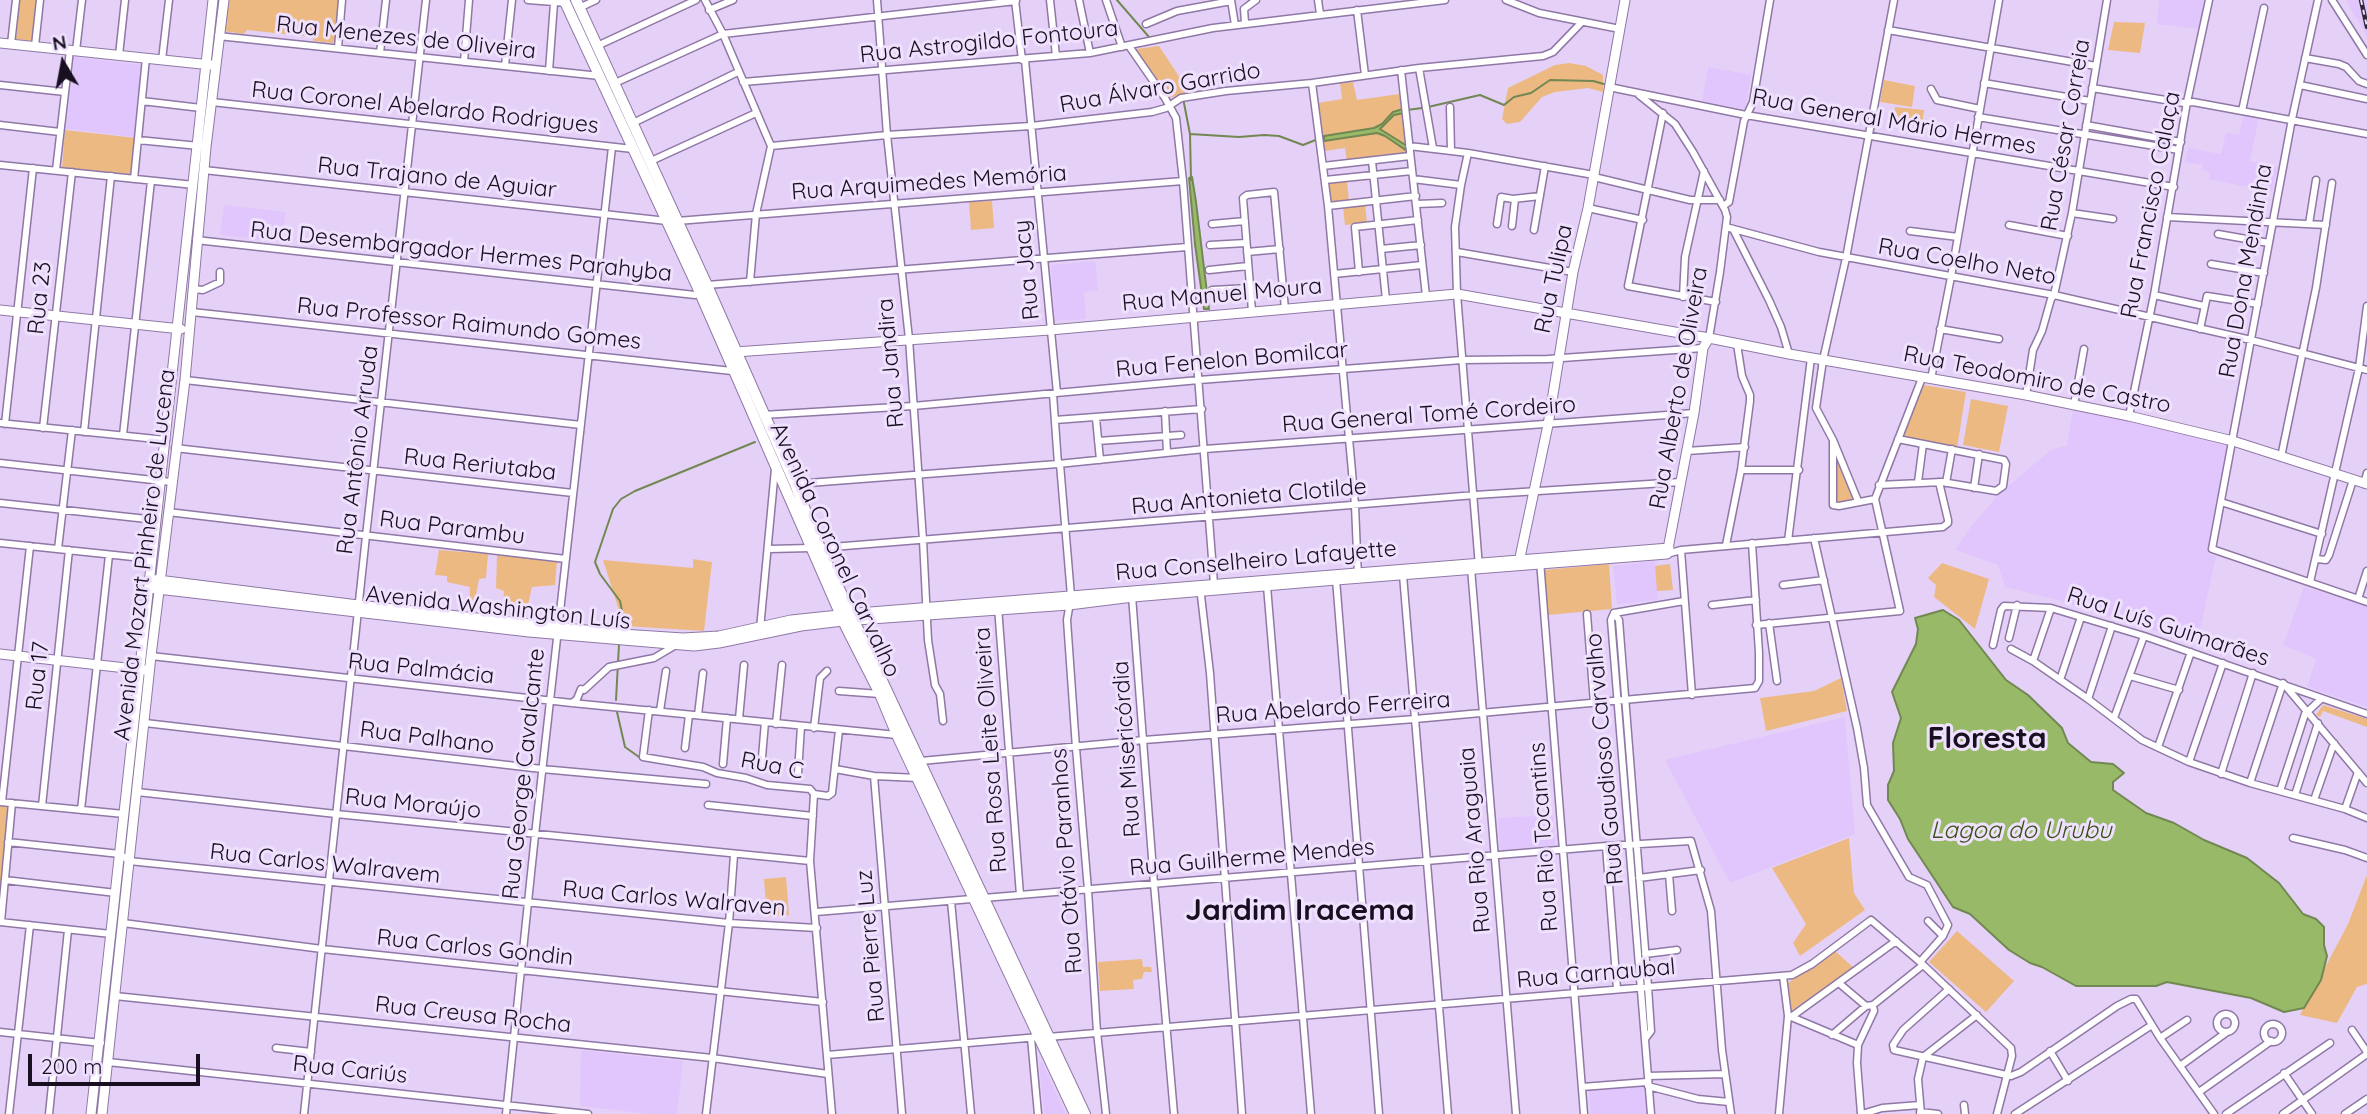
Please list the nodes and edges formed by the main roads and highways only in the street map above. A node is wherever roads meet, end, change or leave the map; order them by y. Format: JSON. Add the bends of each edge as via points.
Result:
{"nodes":[{"id":1,"x":569,"y":2,"type":"edge"},
{"id":2,"x":672,"y":221,"type":"junction"},
{"id":3,"x":703,"y":288,"type":"junction"},
{"id":4,"x":737,"y":369,"type":"junction"},
{"id":5,"x":774,"y":451,"type":"junction"},
{"id":6,"x":815,"y":548,"type":"junction"},
{"id":7,"x":847,"y":617,"type":"junction"},
{"id":8,"x":978,"y":898,"type":"junction"},
{"id":9,"x":1039,"y":1038,"type":"junction"},
{"id":10,"x":1075,"y":1114,"type":"edge"},
{"id":11,"x":1085,"y":1114,"type":"edge"}],
"edges":[{"from":1,"to":2,"type":"main road","name":"Avenida Coronel Carvalho","via":[[633,149]]},
{"from":1,"to":2,"type":"main road","name":"Avenida Coronel Carvalho","via":[[597,46],[634,123]]},
{"from":2,"to":3,"type":"main road","name":"Avenida Coronel Carvalho"},
{"from":3,"to":4,"type":"main road","name":"Avenida Coronel Carvalho"},
{"from":3,"to":4,"type":"main road","name":"Avenida Coronel Carvalho","via":[[735,352]]},
{"from":4,"to":5,"type":"main road","name":"Avenida Coronel Carvalho"},
{"from":5,"to":6,"type":"main road","name":"Avenida Coronel Carvalho","via":[[794,484]]},
{"from":5,"to":6,"type":"main road","name":"Avenida Coronel Carvalho","via":[[775,467]]},
{"from":6,"to":7,"type":"main road","name":"Avenida Coronel Carvalho"},
{"from":7,"to":8,"type":"main road","name":"Avenida Coronel Carvalho","via":[[897,735]]},
{"from":7,"to":8,"type":"main road","name":"Avenida Coronel Carvalho","via":[[920,761]]},
{"from":8,"to":9,"type":"main road","name":"Avenida Coronel Carvalho"},
{"from":9,"to":10,"type":"main road","name":"Avenida Coronel Carvalho"},
{"from":9,"to":11,"type":"main road","name":"Avenida Coronel Carvalho"}]}
